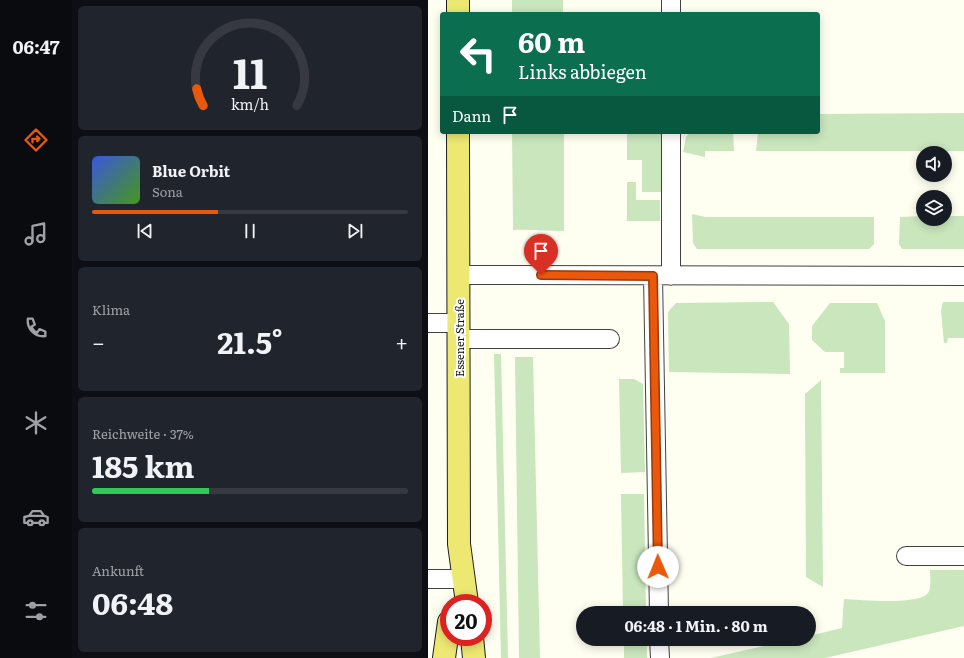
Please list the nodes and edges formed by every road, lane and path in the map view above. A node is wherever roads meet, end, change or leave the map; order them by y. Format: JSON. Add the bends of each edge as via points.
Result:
{"nodes":[{"id":1,"x":458,"y":0,"type":"edge"},
{"id":2,"x":671,"y":0,"type":"edge"},
{"id":3,"x":458,"y":12,"type":"edge"},
{"id":4,"x":671,"y":12,"type":"edge"},
{"id":5,"x":458,"y":134,"type":"edge"},
{"id":6,"x":671,"y":134,"type":"edge"},
{"id":7,"x":459,"y":275,"type":"junction"},
{"id":8,"x":653,"y":276,"type":"junction"},
{"id":9,"x":671,"y":276,"type":"junction"},
{"id":10,"x":964,"y":276,"type":"edge"},
{"id":11,"x":428,"y":323,"type":"edge"},
{"id":12,"x":459,"y":331,"type":"junction"},
{"id":13,"x":610,"y":339,"type":"dead end"},
{"id":14,"x":459,"y":544,"type":"junction"},
{"id":15,"x":906,"y":556,"type":"dead end"},
{"id":16,"x":964,"y":556,"type":"edge"},
{"id":17,"x":428,"y":579,"type":"edge"},
{"id":18,"x":455,"y":579,"type":"junction"},
{"id":19,"x":453,"y":594,"type":"edge"},
{"id":20,"x":466,"y":594,"type":"edge"},
{"id":21,"x":659,"y":606,"type":"edge"},
{"id":22,"x":446,"y":646,"type":"edge"},
{"id":23,"x":473,"y":646,"type":"edge"},
{"id":24,"x":659,"y":646,"type":"edge"},
{"id":25,"x":444,"y":658,"type":"edge"},
{"id":26,"x":474,"y":658,"type":"edge"},
{"id":27,"x":660,"y":658,"type":"edge"}],
"edges":[{"from":1,"to":3,"type":"main road"},
{"from":2,"to":4,"type":"lane"},
{"from":5,"to":7,"type":"main road","name":"Essener Straße"},
{"from":6,"to":9,"type":"lane"},
{"from":7,"to":8,"type":"lane"},
{"from":7,"to":12,"type":"main road","name":"Essener Straße"},
{"from":8,"to":9,"type":"lane"},
{"from":8,"to":21,"type":"lane"},
{"from":9,"to":10,"type":"lane"},
{"from":11,"to":12,"type":"lane"},
{"from":12,"to":13,"type":"lane"},
{"from":12,"to":14,"type":"main road","name":"Essener Straße"},
{"from":14,"to":18,"type":"main road","name":"Essener Straße"},
{"from":14,"to":20,"type":"main road","name":"Essener Straße"},
{"from":15,"to":16,"type":"lane"},
{"from":17,"to":18,"type":"lane"},
{"from":18,"to":19,"type":"main road","name":"Essener Straße"},
{"from":22,"to":25,"type":"main road"},
{"from":23,"to":26,"type":"main road"},
{"from":24,"to":27,"type":"lane"}]}
